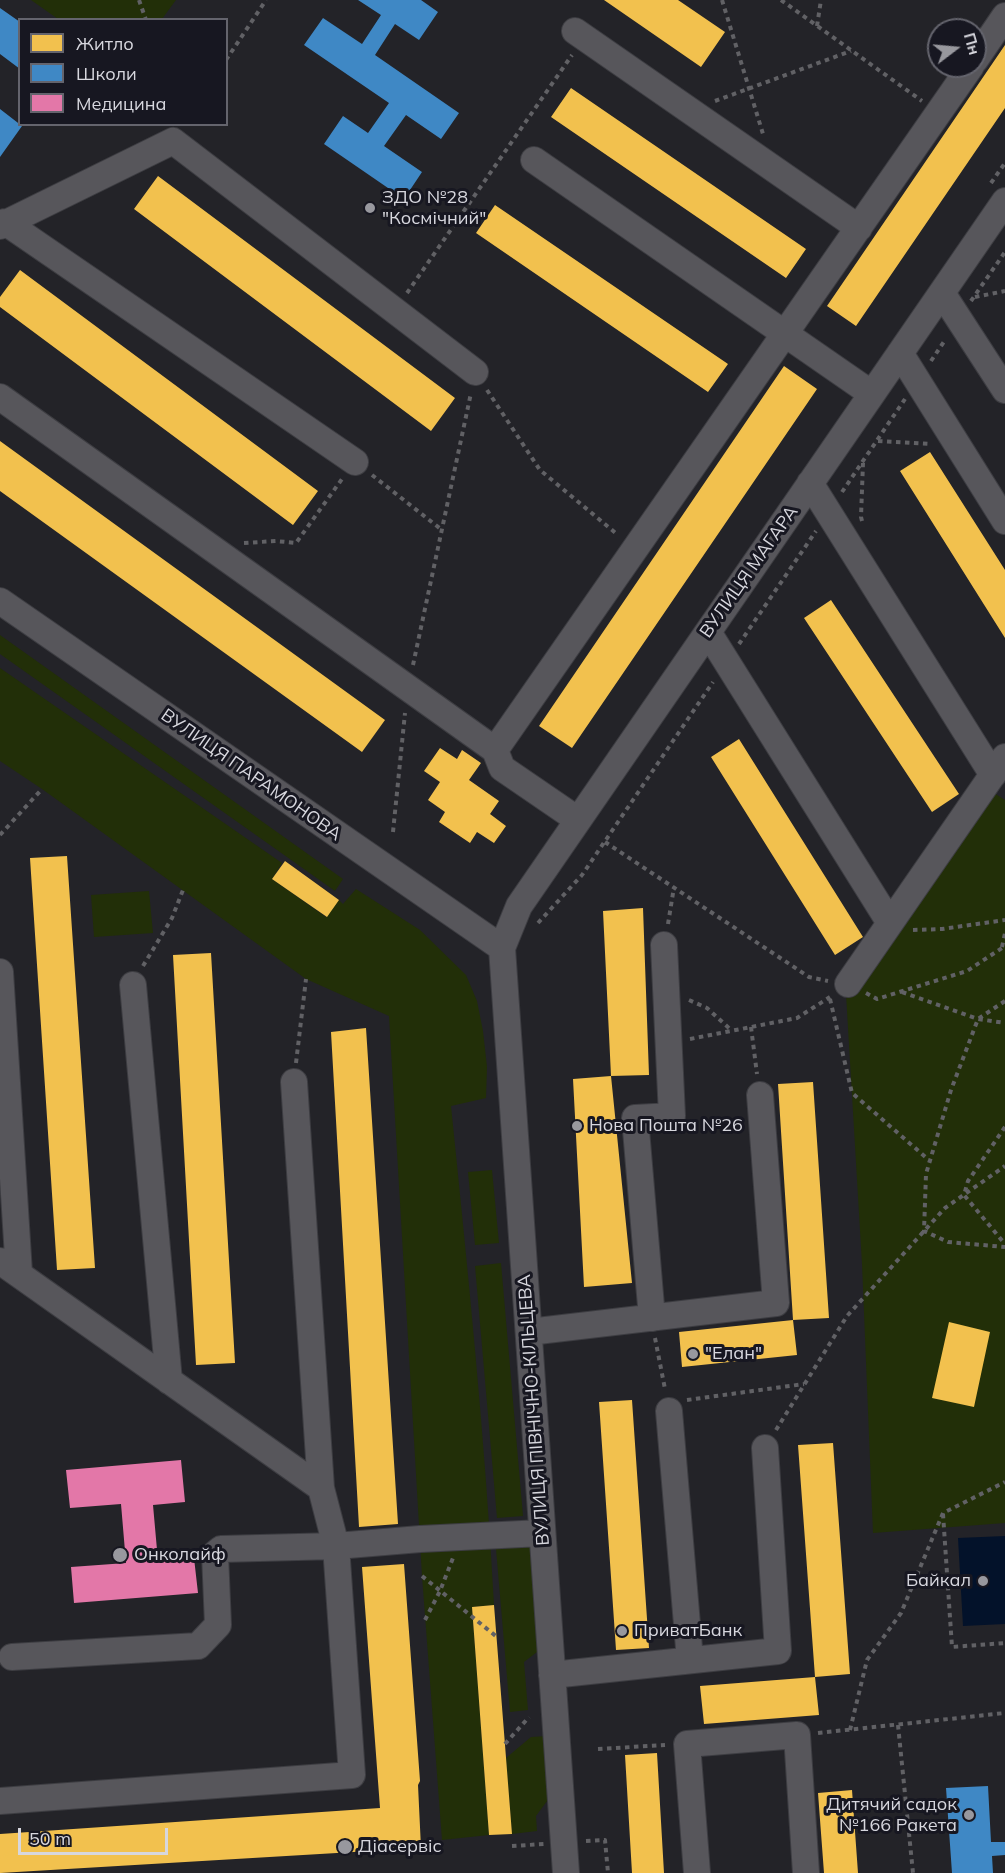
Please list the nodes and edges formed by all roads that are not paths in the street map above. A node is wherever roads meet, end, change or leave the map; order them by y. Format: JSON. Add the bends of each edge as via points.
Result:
{"nodes":[{"id":1,"x":1005,"y":16,"type":"edge"},
{"id":2,"x":580,"y":34,"type":"road end"},
{"id":3,"x":987,"y":42,"type":"edge"},
{"id":4,"x":963,"y":78,"type":"edge"},
{"id":5,"x":534,"y":160,"type":"dead end"},
{"id":6,"x":1005,"y":201,"type":"edge"},
{"id":7,"x":2,"y":224,"type":"edge"},
{"id":8,"x":859,"y":228,"type":"junction"},
{"id":9,"x":942,"y":292,"type":"junction"},
{"id":10,"x":785,"y":335,"type":"junction"},
{"id":11,"x":900,"y":353,"type":"junction"},
{"id":12,"x":475,"y":372,"type":"road end"},
{"id":13,"x":1005,"y":390,"type":"edge"},
{"id":14,"x":872,"y":394,"type":"junction"},
{"id":15,"x":0,"y":397,"type":"edge"},
{"id":16,"x":355,"y":462,"type":"road end"},
{"id":17,"x":810,"y":483,"type":"junction"},
{"id":18,"x":1005,"y":521,"type":"edge"},
{"id":19,"x":0,"y":601,"type":"edge"},
{"id":20,"x":708,"y":632,"type":"junction"},
{"id":21,"x":495,"y":750,"type":"junction"},
{"id":22,"x":999,"y":766,"type":"edge"},
{"id":23,"x":578,"y":820,"type":"junction"},
{"id":24,"x":890,"y":923,"type":"junction"},
{"id":25,"x":664,"y":945,"type":"road end"},
{"id":26,"x":502,"y":948,"type":"junction"},
{"id":27,"x":0,"y":972,"type":"edge"},
{"id":28,"x":133,"y":985,"type":"road end"},
{"id":29,"x":838,"y":990,"type":"road end"},
{"id":30,"x":294,"y":1082,"type":"road end"},
{"id":31,"x":760,"y":1095,"type":"road end"},
{"id":32,"x":10,"y":1267,"type":"edge"},
{"id":33,"x":651,"y":1318,"type":"junction"},
{"id":34,"x":529,"y":1332,"type":"junction"},
{"id":35,"x":169,"y":1381,"type":"junction"},
{"id":36,"x":668,"y":1407,"type":"road end"},
{"id":37,"x":765,"y":1448,"type":"road end"},
{"id":38,"x":321,"y":1488,"type":"junction"},
{"id":39,"x":542,"y":1533,"type":"junction"},
{"id":40,"x":336,"y":1546,"type":"junction"},
{"id":41,"x":12,"y":1657,"type":"dead end"},
{"id":42,"x":690,"y":1660,"type":"junction"},
{"id":43,"x":552,"y":1675,"type":"junction"},
{"id":44,"x":0,"y":1801,"type":"edge"},
{"id":45,"x":566,"y":1873,"type":"edge"},
{"id":46,"x":697,"y":1873,"type":"edge"},
{"id":47,"x":806,"y":1873,"type":"edge"}],
"edges":[{"from":1,"to":3,"type":"street"},
{"from":2,"to":8,"type":"street"},
{"from":4,"to":8,"type":"street"},
{"from":5,"to":10,"type":"street"},
{"from":6,"to":9,"type":"street","name":"ВУЛИЦЯ МАГАРА"},
{"from":7,"to":12,"type":"street","via":[[173,141]]},
{"from":7,"to":16,"type":"street"},
{"from":8,"to":10,"type":"street"},
{"from":9,"to":11,"type":"street","name":"ВУЛИЦЯ МАГАРА"},
{"from":9,"to":13,"type":"street"},
{"from":10,"to":14,"type":"street"},
{"from":10,"to":21,"type":"street"},
{"from":11,"to":14,"type":"street","name":"ВУЛИЦЯ МАГАРА"},
{"from":11,"to":18,"type":"street"},
{"from":14,"to":17,"type":"street","name":"ВУЛИЦЯ МАГАРА"},
{"from":15,"to":21,"type":"street"},
{"from":17,"to":20,"type":"street","name":"ВУЛИЦЯ МАГАРА"},
{"from":17,"to":22,"type":"street"},
{"from":19,"to":26,"type":"street","name":"ВУЛИЦЯ ПАРАМОНОВА"},
{"from":20,"to":23,"type":"street","name":"ВУЛИЦЯ МАГАРА"},
{"from":20,"to":24,"type":"street"},
{"from":21,"to":23,"type":"street","via":[[502,768]]},
{"from":22,"to":24,"type":"street"},
{"from":23,"to":26,"type":"street","name":"ВУЛИЦЯ МАГАРА","via":[[519,906]]},
{"from":24,"to":29,"type":"street"},
{"from":25,"to":33,"type":"street","via":[[672,1116],[635,1118]]},
{"from":26,"to":34,"type":"street","name":"ВУЛИЦЯ ПІВНІЧНО-КІЛЬЦЕВА"},
{"from":27,"to":32,"type":"street"},
{"from":28,"to":35,"type":"street"},
{"from":30,"to":38,"type":"street"},
{"from":31,"to":33,"type":"street","via":[[776,1303]]},
{"from":32,"to":35,"type":"street"},
{"from":33,"to":34,"type":"street"},
{"from":34,"to":39,"type":"street","name":"ВУЛИЦЯ ПІВНІЧНО-КІЛЬЦЕВА"},
{"from":35,"to":38,"type":"street"},
{"from":36,"to":42,"type":"street"},
{"from":37,"to":42,"type":"street","via":[[778,1651]]},
{"from":38,"to":40,"type":"street"},
{"from":39,"to":40,"type":"street"},
{"from":39,"to":43,"type":"street","name":"ВУЛИЦЯ ПІВНІЧНО-КІЛЬЦЕВА"},
{"from":40,"to":41,"type":"street","via":[[221,1549],[215,1554],[218,1625],[198,1646]]},
{"from":40,"to":44,"type":"street","via":[[352,1775]]},
{"from":42,"to":43,"type":"street"},
{"from":43,"to":45,"type":"street","name":"ВУЛИЦЯ ПІВНІЧНО-КІЛЬЦЕВА"},
{"from":46,"to":47,"type":"street","via":[[687,1744],[797,1735]]}]}
